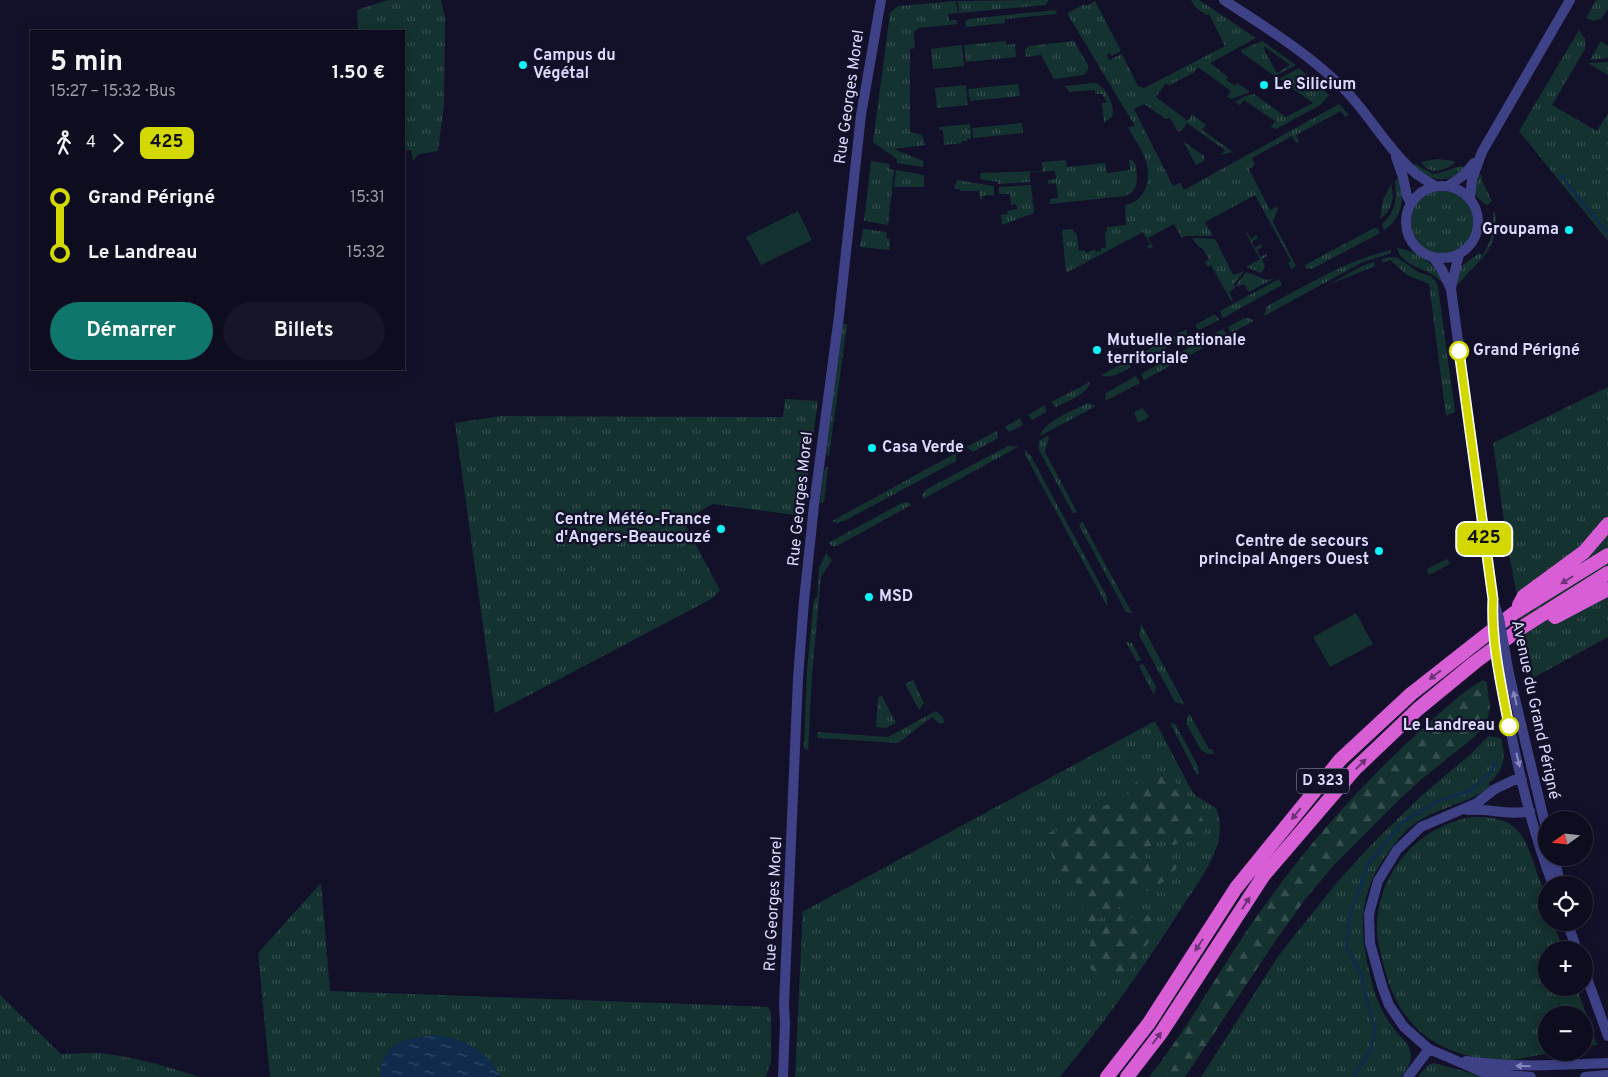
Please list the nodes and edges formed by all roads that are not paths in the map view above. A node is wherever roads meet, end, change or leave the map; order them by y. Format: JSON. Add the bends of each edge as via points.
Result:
{"nodes":[{"id":1,"x":881,"y":0,"type":"edge"},
{"id":2,"x":1224,"y":0,"type":"edge"},
{"id":3,"x":1570,"y":0,"type":"edge"},
{"id":4,"x":1391,"y":147,"type":"junction"},
{"id":5,"x":1482,"y":152,"type":"junction"},
{"id":6,"x":1435,"y":186,"type":"junction"},
{"id":7,"x":1448,"y":186,"type":"junction"},
{"id":8,"x":1470,"y":199,"type":"junction"},
{"id":9,"x":1410,"y":203,"type":"junction"},
{"id":10,"x":1459,"y":254,"type":"junction"},
{"id":11,"x":1433,"y":257,"type":"junction"},
{"id":12,"x":1451,"y":288,"type":"junction"},
{"id":13,"x":1608,"y":524,"type":"edge"},
{"id":14,"x":1608,"y":555,"type":"edge"},
{"id":15,"x":1608,"y":574,"type":"edge"},
{"id":16,"x":1608,"y":589,"type":"edge"},
{"id":17,"x":1514,"y":613,"type":"junction"},
{"id":18,"x":1521,"y":628,"type":"junction"},
{"id":19,"x":1505,"y":676,"type":"junction"},
{"id":20,"x":1522,"y":780,"type":"junction"},
{"id":21,"x":1459,"y":810,"type":"junction"},
{"id":22,"x":1541,"y":811,"type":"edge"},
{"id":23,"x":1530,"y":812,"type":"junction"},
{"id":24,"x":1549,"y":876,"type":"edge"},
{"id":25,"x":1593,"y":995,"type":"edge"},
{"id":26,"x":784,"y":1005,"type":"junction"},
{"id":27,"x":1608,"y":1036,"type":"edge"},
{"id":28,"x":1429,"y":1049,"type":"junction"},
{"id":29,"x":1448,"y":1058,"type":"junction"},
{"id":30,"x":1608,"y":1062,"type":"edge"},
{"id":31,"x":1608,"y":1075,"type":"edge"},
{"id":32,"x":1589,"y":1076,"type":"edge"},
{"id":33,"x":776,"y":1077,"type":"edge"},
{"id":34,"x":783,"y":1077,"type":"edge"},
{"id":35,"x":1107,"y":1077,"type":"edge"},
{"id":36,"x":1127,"y":1077,"type":"edge"},
{"id":37,"x":1408,"y":1077,"type":"edge"},
{"id":38,"x":1531,"y":1077,"type":"edge"}],
"edges":[{"from":1,"to":26,"type":"street","name":"Rue Georges Morel","via":[[861,115],[804,601]]},
{"from":2,"to":4,"type":"street","via":[[1297,49],[1331,77],[1359,105]]},
{"from":3,"to":5,"type":"street"},
{"from":4,"to":6,"type":"street","via":[[1411,170]]},
{"from":4,"to":9,"type":"street"},
{"from":5,"to":7,"type":"street","via":[[1464,175]]},
{"from":5,"to":8,"type":"street","via":[[1472,179]]},
{"from":6,"to":7,"type":"street"},
{"from":6,"to":9,"type":"street","via":[[1423,190]]},
{"from":7,"to":8,"type":"street","via":[[1460,190]]},
{"from":8,"to":10,"type":"street","via":[[1477,213],[1477,229],[1471,244]]},
{"from":9,"to":11,"type":"street","via":[[1405,220],[1409,237],[1418,249]]},
{"from":10,"to":11,"type":"street"},
{"from":10,"to":12,"type":"street","name":"Avenue du Grand Périgné"},
{"from":11,"to":12,"type":"street","name":"Avenue du Grand Périgné"},
{"from":12,"to":19,"type":"street","name":"Avenue du Grand Périgné","bridge":true},
{"from":13,"to":17,"type":"highway","via":[[1584,552],[1524,596]]},
{"from":14,"to":17,"type":"highway","number":"D 323","one_way":true},
{"from":15,"to":18,"type":"highway","number":"D 323"},
{"from":16,"to":18,"type":"highway","via":[[1541,625]]},
{"from":17,"to":35,"type":"highway","number":"D 323","one_way":true,"via":[[1411,694],[1340,760],[1236,888],[1149,1024]]},
{"from":36,"to":18,"type":"highway","number":"D 323","one_way":true,"via":[[1161,1033],[1264,875],[1355,770],[1418,709]]},
{"from":19,"to":20,"type":"street","name":"Avenue du Grand Périgné","one_way":true},
{"from":22,"to":19,"type":"street","name":"Avenue du Grand Périgné","one_way":true},
{"from":20,"to":21,"type":"street","via":[[1514,780]]},
{"from":20,"to":23,"type":"street","name":"Avenue du Grand Périgné"},
{"from":21,"to":23,"type":"street"},
{"from":21,"to":28,"type":"street","via":[[1421,827],[1397,850],[1378,881],[1368,914],[1370,943],[1389,1005],[1404,1028]]},
{"from":23,"to":24,"type":"street","name":"Avenue du Grand Périgné"},
{"from":25,"to":27,"type":"street"},
{"from":26,"to":33,"type":"street","name":"Rue Georges Morel"},
{"from":26,"to":34,"type":"street","name":"Rue Georges Morel"},
{"from":28,"to":29,"type":"street"},
{"from":28,"to":37,"type":"street"},
{"from":30,"to":29,"type":"street","one_way":true,"via":[[1491,1065]]},
{"from":29,"to":38,"type":"street","via":[[1485,1073]]},
{"from":31,"to":32,"type":"street"}]}
